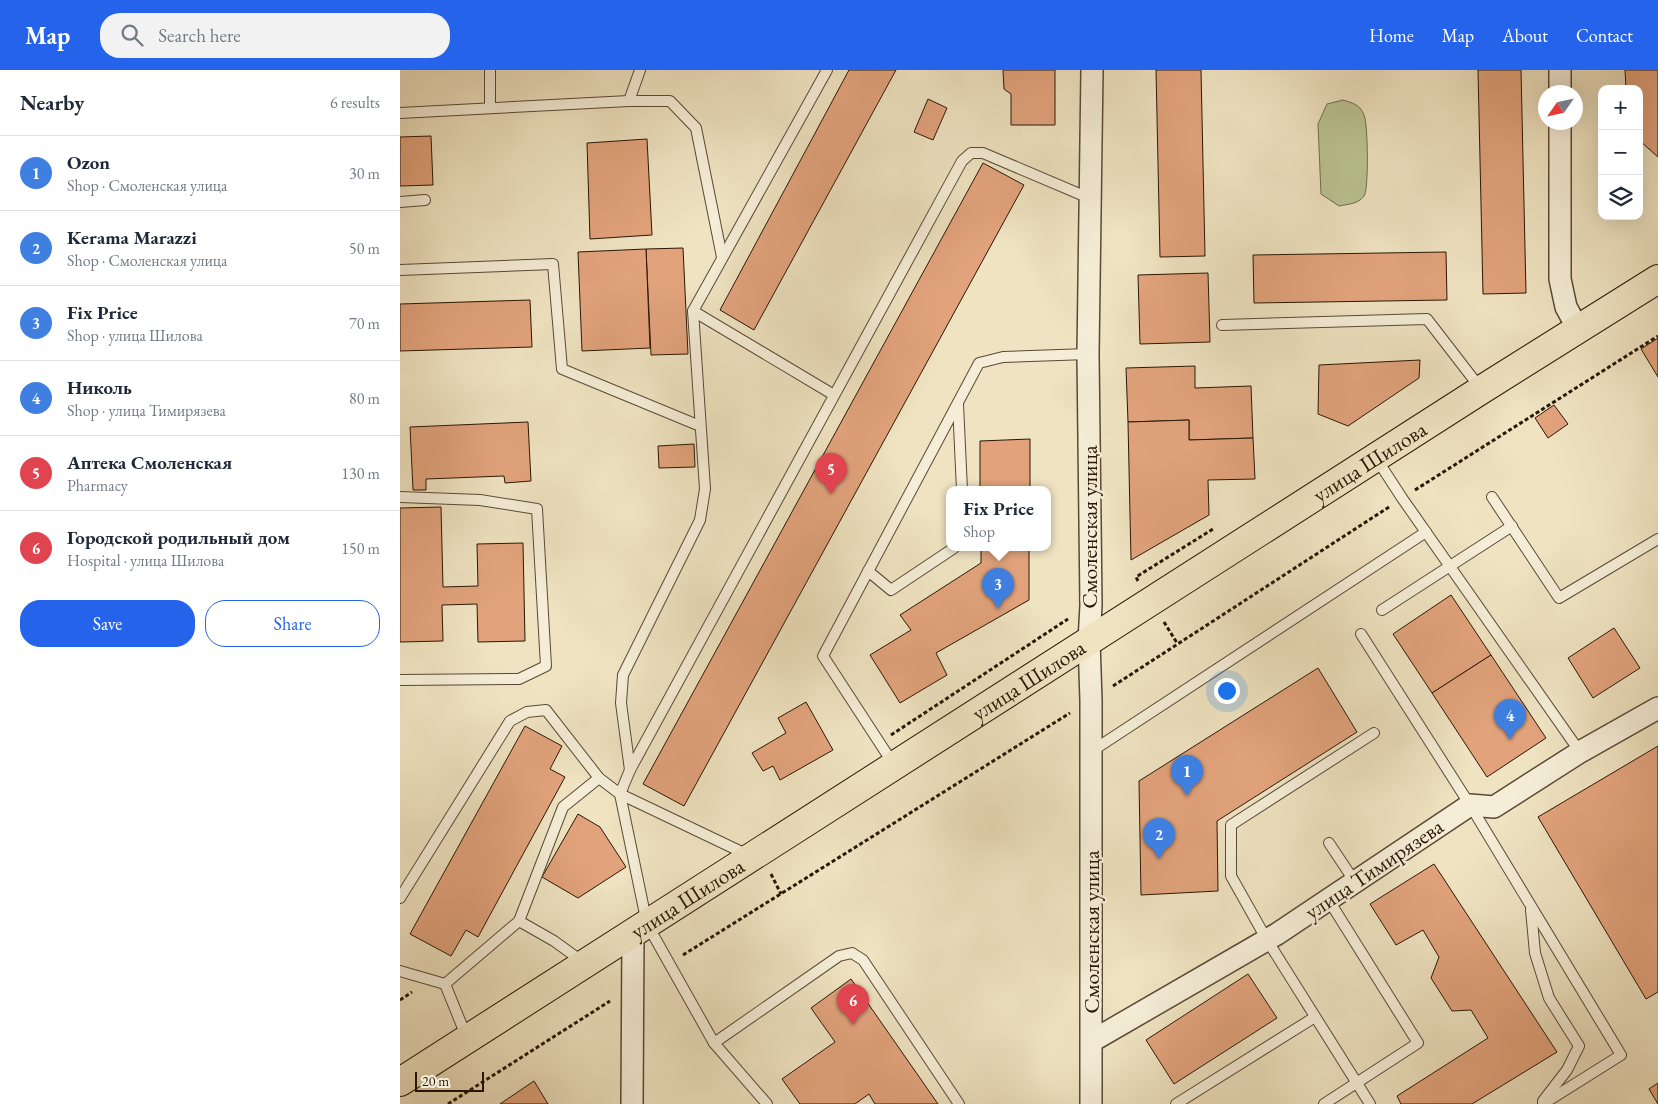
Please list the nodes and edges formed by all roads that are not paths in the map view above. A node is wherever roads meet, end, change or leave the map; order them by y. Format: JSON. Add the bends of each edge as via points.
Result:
{"nodes":[{"id":1,"x":490,"y":70,"type":"edge"},
{"id":2,"x":640,"y":70,"type":"edge"},
{"id":3,"x":827,"y":70,"type":"edge"},
{"id":4,"x":1092,"y":70,"type":"edge"},
{"id":5,"x":1560,"y":70,"type":"edge"},
{"id":6,"x":1560,"y":85,"type":"edge"},
{"id":7,"x":629,"y":101,"type":"junction"},
{"id":8,"x":490,"y":108,"type":"junction"},
{"id":9,"x":400,"y":113,"type":"edge"},
{"id":10,"x":1560,"y":130,"type":"edge"},
{"id":11,"x":1090,"y":198,"type":"junction"},
{"id":12,"x":425,"y":200,"type":"dead end"},
{"id":13,"x":400,"y":202,"type":"edge"},
{"id":14,"x":722,"y":258,"type":"junction"},
{"id":15,"x":400,"y":270,"type":"edge"},
{"id":16,"x":1658,"y":279,"type":"edge"},
{"id":17,"x":692,"y":311,"type":"junction"},
{"id":18,"x":1222,"y":326,"type":"dead end"},
{"id":19,"x":1578,"y":329,"type":"junction"},
{"id":20,"x":1088,"y":354,"type":"junction"},
{"id":21,"x":1481,"y":390,"type":"junction"},
{"id":22,"x":834,"y":395,"type":"junction"},
{"id":23,"x":958,"y":403,"type":"junction"},
{"id":24,"x":700,"y":426,"type":"junction"},
{"id":25,"x":1375,"y":458,"type":"junction"},
{"id":26,"x":962,"y":486,"type":"edge"},
{"id":27,"x":400,"y":497,"type":"edge"},
{"id":28,"x":1492,"y":497,"type":"dead end"},
{"id":29,"x":1512,"y":526,"type":"junction"},
{"id":30,"x":1426,"y":532,"type":"junction"},
{"id":31,"x":1658,"y":539,"type":"edge"},
{"id":32,"x":950,"y":551,"type":"edge"},
{"id":33,"x":1449,"y":566,"type":"junction"},
{"id":34,"x":868,"y":571,"type":"junction"},
{"id":35,"x":1382,"y":610,"type":"dead end"},
{"id":36,"x":1361,"y":634,"type":"dead end"},
{"id":37,"x":1089,"y":641,"type":"junction"},
{"id":38,"x":400,"y":680,"type":"edge"},
{"id":39,"x":1658,"y":708,"type":"edge"},
{"id":40,"x":1374,"y":733,"type":"dead end"},
{"id":41,"x":1091,"y":751,"type":"junction"},
{"id":42,"x":1580,"y":752,"type":"junction"},
{"id":43,"x":895,"y":766,"type":"junction"},
{"id":44,"x":630,"y":770,"type":"junction"},
{"id":45,"x":599,"y":778,"type":"junction"},
{"id":46,"x":620,"y":794,"type":"junction"},
{"id":47,"x":1470,"y":805,"type":"junction"},
{"id":48,"x":1329,"y":843,"type":"dead end"},
{"id":49,"x":752,"y":857,"type":"junction"},
{"id":50,"x":1355,"y":882,"type":"junction"},
{"id":51,"x":400,"y":898,"type":"edge"},
{"id":52,"x":1328,"y":899,"type":"junction"},
{"id":53,"x":1531,"y":906,"type":"junction"},
{"id":54,"x":519,"y":921,"type":"junction"},
{"id":55,"x":640,"y":929,"type":"junction"},
{"id":56,"x":1267,"y":940,"type":"junction"},
{"id":57,"x":584,"y":964,"type":"junction"},
{"id":58,"x":400,"y":971,"type":"edge"},
{"id":59,"x":445,"y":984,"type":"junction"},
{"id":60,"x":1314,"y":1017,"type":"junction"},
{"id":61,"x":467,"y":1039,"type":"junction"},
{"id":62,"x":1092,"y":1041,"type":"junction"},
{"id":63,"x":714,"y":1043,"type":"junction"},
{"id":64,"x":400,"y":1082,"type":"edge"},
{"id":65,"x":1356,"y":1082,"type":"junction"},
{"id":66,"x":632,"y":1104,"type":"edge"},
{"id":67,"x":767,"y":1104,"type":"edge"},
{"id":68,"x":960,"y":1104,"type":"edge"},
{"id":69,"x":1091,"y":1104,"type":"edge"},
{"id":70,"x":1176,"y":1104,"type":"edge"},
{"id":71,"x":1325,"y":1104,"type":"edge"},
{"id":72,"x":1370,"y":1104,"type":"edge"},
{"id":73,"x":1542,"y":1104,"type":"edge"}],
"edges":[{"from":1,"to":8,"type":"lane"},
{"from":2,"to":7,"type":"lane"},
{"from":3,"to":14,"type":"lane"},
{"from":4,"to":11,"type":"street","name":"Смоленская улица"},
{"from":5,"to":6,"type":"street"},
{"from":7,"to":8,"type":"lane"},
{"from":7,"to":14,"type":"lane","via":[[670,101],[696,128]]},
{"from":8,"to":9,"type":"lane"},
{"from":10,"to":19,"type":"street","via":[[1560,279],[1566,306]]},
{"from":11,"to":20,"type":"street","name":"Смоленская улица"},
{"from":11,"to":22,"type":"lane","via":[[983,153],[971,152],[962,160]]},
{"from":12,"to":13,"type":"lane"},
{"from":14,"to":17,"type":"lane"},
{"from":15,"to":24,"type":"lane","via":[[553,264],[562,369]]},
{"from":16,"to":19,"type":"main road","name":"улица Шилова"},
{"from":17,"to":22,"type":"lane"},
{"from":17,"to":24,"type":"lane"},
{"from":18,"to":21,"type":"lane","via":[[1427,319]]},
{"from":19,"to":21,"type":"main road","name":"улица Шилова"},
{"from":20,"to":23,"type":"lane","via":[[1003,357],[979,363]]},
{"from":20,"to":37,"type":"street","name":"Смоленская улица"},
{"from":21,"to":25,"type":"main road","name":"улица Шилова"},
{"from":22,"to":44,"type":"lane"},
{"from":23,"to":26,"type":"lane"},
{"from":23,"to":34,"type":"lane"},
{"from":24,"to":44,"type":"lane","via":[[705,489],[700,520],[623,675],[621,703]]},
{"from":25,"to":30,"type":"lane"},
{"from":25,"to":37,"type":"main road","name":"улица Шилова"},
{"from":27,"to":38,"type":"lane","via":[[480,500],[537,509],[546,666],[519,679]]},
{"from":28,"to":29,"type":"lane"},
{"from":29,"to":31,"type":"lane","via":[[1560,598]]},
{"from":29,"to":33,"type":"lane"},
{"from":30,"to":33,"type":"lane"},
{"from":30,"to":41,"type":"lane"},
{"from":32,"to":34,"type":"lane","via":[[891,590]]},
{"from":33,"to":35,"type":"lane"},
{"from":33,"to":42,"type":"lane"},
{"from":34,"to":43,"type":"lane","via":[[823,656]]},
{"from":36,"to":47,"type":"lane"},
{"from":37,"to":41,"type":"street","name":"Смоленская улица"},
{"from":37,"to":43,"type":"main road","name":"улица Шилова"},
{"from":39,"to":42,"type":"street"},
{"from":40,"to":56,"type":"lane","via":[[1231,825],[1231,876]]},
{"from":41,"to":62,"type":"street","name":"Смоленская улица"},
{"from":42,"to":47,"type":"street","via":[[1494,807]]},
{"from":43,"to":49,"type":"main road","name":"улица Шилова"},
{"from":44,"to":46,"type":"lane"},
{"from":45,"to":46,"type":"lane"},
{"from":45,"to":51,"type":"lane","via":[[546,710],[527,712],[510,721]]},
{"from":45,"to":54,"type":"lane","via":[[563,807]]},
{"from":46,"to":49,"type":"lane"},
{"from":46,"to":55,"type":"lane"},
{"from":47,"to":50,"type":"street","name":"улица Тимирязева"},
{"from":47,"to":53,"type":"lane"},
{"from":48,"to":50,"type":"lane"},
{"from":49,"to":55,"type":"main road","name":"улица Шилова"},
{"from":50,"to":52,"type":"street","name":"улица Тимирязева"},
{"from":52,"to":56,"type":"street","name":"улица Тимирязева"},
{"from":52,"to":65,"type":"lane","via":[[1418,1044]]},
{"from":53,"to":73,"type":"lane","via":[[1535,953],[1549,998],[1579,1046],[1567,1070]]},
{"from":53,"to":73,"type":"lane","via":[[1621,1055]]},
{"from":54,"to":57,"type":"lane","via":[[554,941]]},
{"from":54,"to":59,"type":"lane"},
{"from":55,"to":57,"type":"main road","name":"улица Шилова"},
{"from":55,"to":63,"type":"lane","via":[[668,964]]},
{"from":55,"to":66,"type":"street","via":[[632,987]]},
{"from":56,"to":60,"type":"lane"},
{"from":56,"to":62,"type":"street","name":"улица Тимирязева"},
{"from":57,"to":61,"type":"main road","name":"улица Шилова"},
{"from":58,"to":59,"type":"lane"},
{"from":59,"to":61,"type":"lane"},
{"from":60,"to":65,"type":"lane"},
{"from":60,"to":70,"type":"lane"},
{"from":61,"to":64,"type":"main road","name":"улица Шилова"},
{"from":62,"to":69,"type":"street","name":"Смоленская улица"},
{"from":63,"to":67,"type":"lane"},
{"from":63,"to":68,"type":"lane","via":[[840,956],[852,953],[863,960]]},
{"from":65,"to":71,"type":"lane"},
{"from":65,"to":72,"type":"lane"}]}
